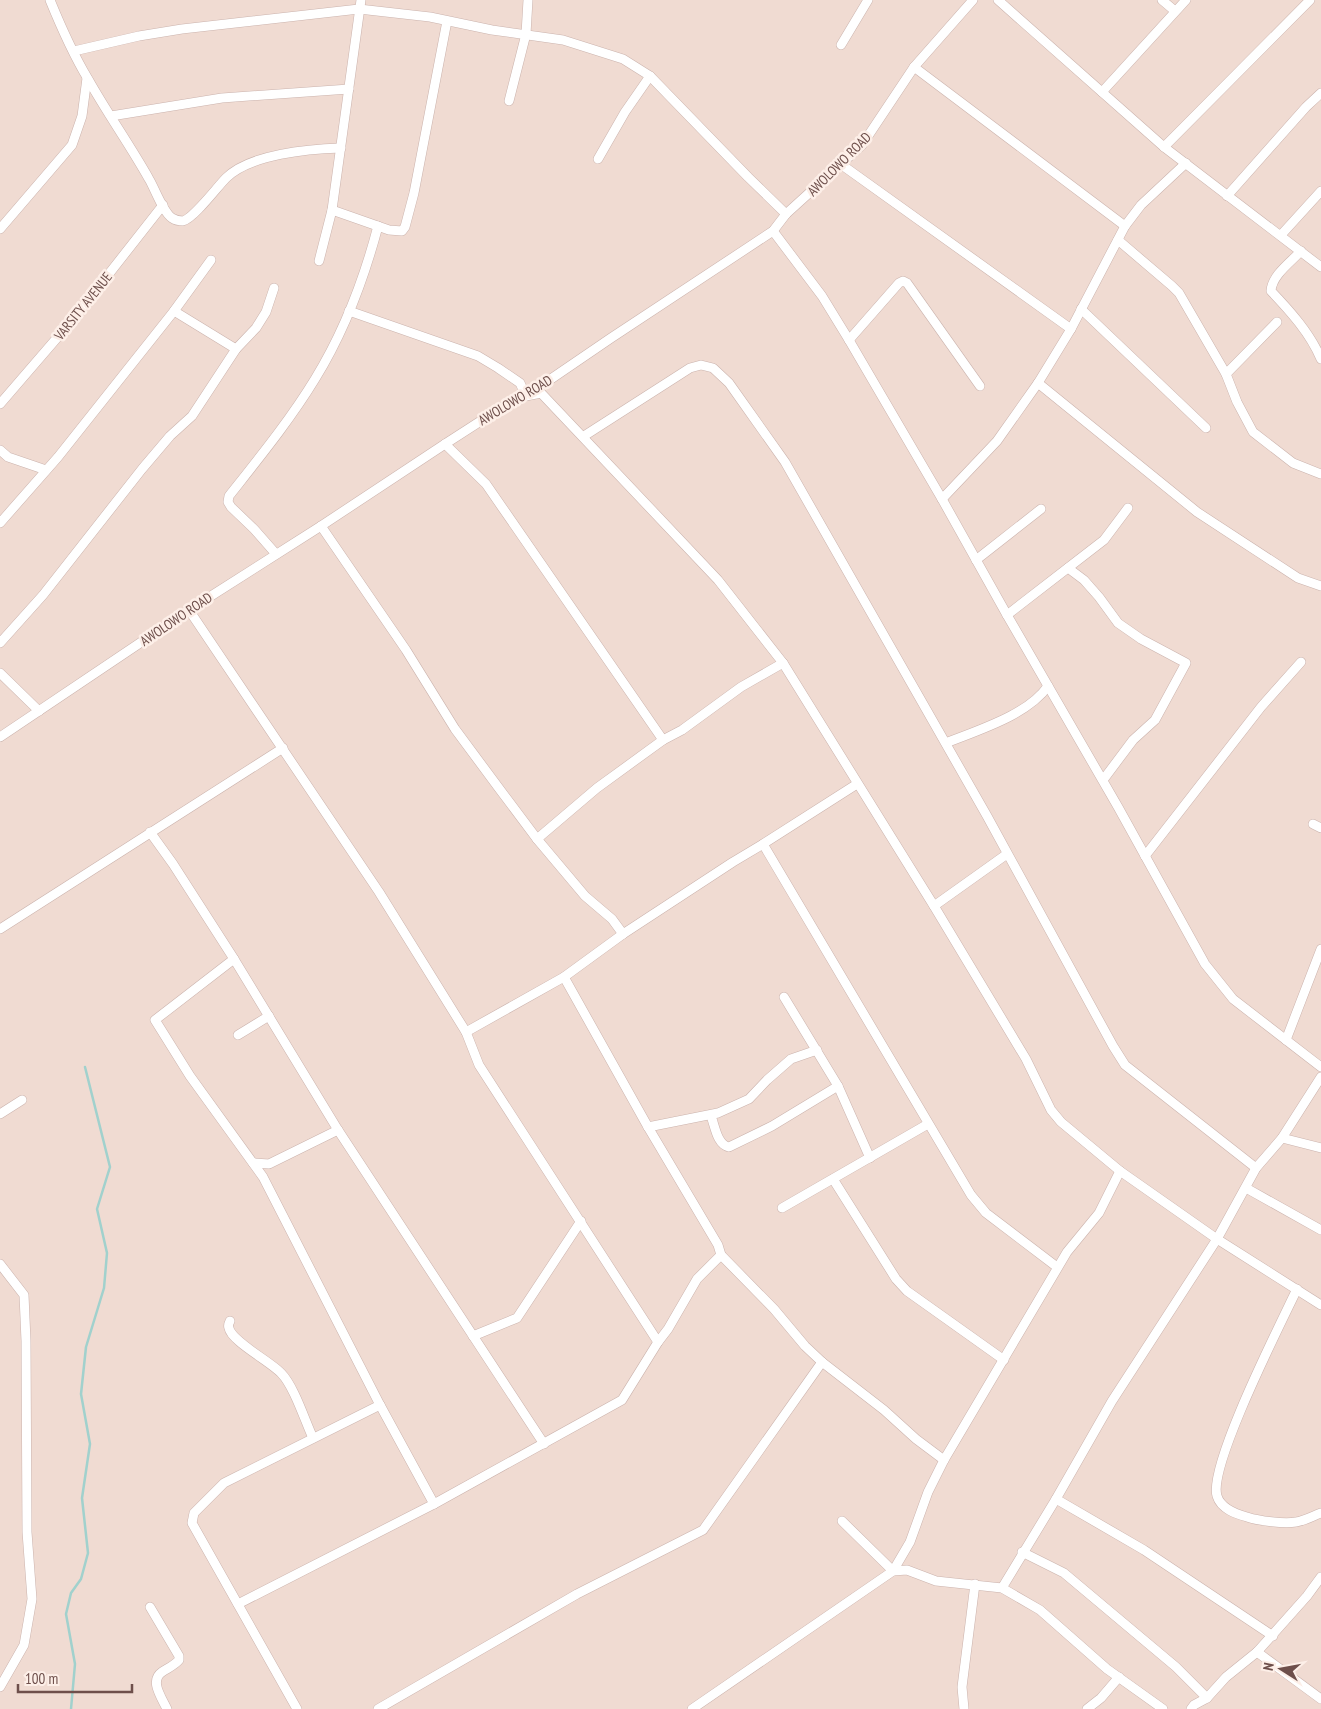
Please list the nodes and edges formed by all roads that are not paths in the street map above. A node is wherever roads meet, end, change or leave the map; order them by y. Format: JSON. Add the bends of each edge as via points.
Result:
{"nodes":[{"id":1,"x":50,"y":0,"type":"edge"},
{"id":2,"x":528,"y":0,"type":"edge"},
{"id":3,"x":868,"y":0,"type":"edge"},
{"id":4,"x":973,"y":0,"type":"edge"},
{"id":5,"x":998,"y":0,"type":"edge"},
{"id":6,"x":1162,"y":0,"type":"edge"},
{"id":7,"x":1186,"y":0,"type":"edge"},
{"id":8,"x":1310,"y":0,"type":"edge"},
{"id":9,"x":360,"y":5,"type":"edge"},
{"id":10,"x":1175,"y":11,"type":"junction"},
{"id":11,"x":447,"y":21,"type":"junction"},
{"id":12,"x":526,"y":34,"type":"junction"},
{"id":13,"x":841,"y":45,"type":"dead end"},
{"id":14,"x":74,"y":51,"type":"junction"},
{"id":15,"x":914,"y":67,"type":"junction"},
{"id":16,"x":650,"y":76,"type":"junction"},
{"id":17,"x":87,"y":78,"type":"junction"},
{"id":18,"x":349,"y":89,"type":"junction"},
{"id":19,"x":1102,"y":92,"type":"junction"},
{"id":20,"x":1321,"y":93,"type":"edge"},
{"id":21,"x":510,"y":101,"type":"dead end"},
{"id":22,"x":111,"y":116,"type":"junction"},
{"id":23,"x":1164,"y":147,"type":"junction"},
{"id":24,"x":341,"y":148,"type":"junction"},
{"id":25,"x":598,"y":159,"type":"dead end"},
{"id":26,"x":1186,"y":163,"type":"junction"},
{"id":27,"x":842,"y":165,"type":"junction"},
{"id":28,"x":1321,"y":190,"type":"edge"},
{"id":29,"x":1227,"y":196,"type":"junction"},
{"id":30,"x":163,"y":205,"type":"junction"},
{"id":31,"x":332,"y":210,"type":"junction"},
{"id":32,"x":786,"y":214,"type":"junction"},
{"id":33,"x":378,"y":226,"type":"junction"},
{"id":34,"x":1125,"y":226,"type":"junction"},
{"id":35,"x":0,"y":229,"type":"edge"},
{"id":36,"x":772,"y":231,"type":"junction"},
{"id":37,"x":1281,"y":235,"type":"junction"},
{"id":38,"x":1118,"y":240,"type":"junction"},
{"id":39,"x":1301,"y":251,"type":"junction"},
{"id":40,"x":211,"y":260,"type":"dead end"},
{"id":41,"x":318,"y":261,"type":"dead end"},
{"id":42,"x":1321,"y":267,"type":"edge"},
{"id":43,"x":274,"y":288,"type":"dead end"},
{"id":44,"x":1080,"y":309,"type":"junction"},
{"id":45,"x":174,"y":310,"type":"junction"},
{"id":46,"x":349,"y":311,"type":"junction"},
{"id":47,"x":1277,"y":322,"type":"dead end"},
{"id":48,"x":1070,"y":329,"type":"junction"},
{"id":49,"x":849,"y":340,"type":"junction"},
{"id":50,"x":236,"y":349,"type":"junction"},
{"id":51,"x":1321,"y":359,"type":"edge"},
{"id":52,"x":1226,"y":374,"type":"junction"},
{"id":53,"x":1038,"y":383,"type":"junction"},
{"id":54,"x":980,"y":386,"type":"dead end"},
{"id":55,"x":526,"y":396,"type":"junction"},
{"id":56,"x":0,"y":404,"type":"edge"},
{"id":57,"x":1206,"y":428,"type":"dead end"},
{"id":58,"x":584,"y":436,"type":"junction"},
{"id":59,"x":445,"y":444,"type":"junction"},
{"id":60,"x":0,"y":450,"type":"edge"},
{"id":61,"x":46,"y":470,"type":"junction"},
{"id":62,"x":1321,"y":474,"type":"edge"},
{"id":63,"x":942,"y":498,"type":"junction"},
{"id":64,"x":1128,"y":508,"type":"dead end"},
{"id":65,"x":1041,"y":509,"type":"dead end"},
{"id":66,"x":0,"y":523,"type":"edge"},
{"id":67,"x":321,"y":526,"type":"junction"},
{"id":68,"x":276,"y":554,"type":"junction"},
{"id":69,"x":976,"y":560,"type":"junction"},
{"id":70,"x":1068,"y":568,"type":"junction"},
{"id":71,"x":1321,"y":586,"type":"edge"},
{"id":72,"x":189,"y":610,"type":"junction"},
{"id":73,"x":1007,"y":615,"type":"junction"},
{"id":74,"x":0,"y":644,"type":"edge"},
{"id":75,"x":1301,"y":662,"type":"dead end"},
{"id":76,"x":783,"y":663,"type":"junction"},
{"id":77,"x":0,"y":673,"type":"edge"},
{"id":78,"x":1048,"y":686,"type":"junction"},
{"id":79,"x":1042,"y":695,"type":"junction"},
{"id":80,"x":1058,"y":704,"type":"junction"},
{"id":81,"x":39,"y":712,"type":"junction"},
{"id":82,"x":0,"y":737,"type":"edge"},
{"id":83,"x":663,"y":740,"type":"junction"},
{"id":84,"x":946,"y":743,"type":"junction"},
{"id":85,"x":282,"y":748,"type":"junction"},
{"id":86,"x":1102,"y":780,"type":"junction"},
{"id":87,"x":857,"y":784,"type":"junction"},
{"id":88,"x":150,"y":832,"type":"junction"},
{"id":89,"x":537,"y":839,"type":"junction"},
{"id":90,"x":763,"y":844,"type":"junction"},
{"id":91,"x":1007,"y":854,"type":"junction"},
{"id":92,"x":1145,"y":856,"type":"junction"},
{"id":93,"x":934,"y":906,"type":"junction"},
{"id":94,"x":0,"y":929,"type":"edge"},
{"id":95,"x":623,"y":934,"type":"junction"},
{"id":96,"x":1321,"y":949,"type":"edge"},
{"id":97,"x":234,"y":959,"type":"junction"},
{"id":98,"x":564,"y":977,"type":"junction"},
{"id":99,"x":784,"y":997,"type":"dead end"},
{"id":100,"x":269,"y":1016,"type":"junction"},
{"id":101,"x":466,"y":1032,"type":"junction"},
{"id":102,"x":238,"y":1035,"type":"dead end"},
{"id":103,"x":1286,"y":1040,"type":"junction"},
{"id":104,"x":817,"y":1050,"type":"junction"},
{"id":105,"x":1321,"y":1067,"type":"edge"},
{"id":106,"x":1321,"y":1077,"type":"edge"},
{"id":107,"x":838,"y":1086,"type":"junction"},
{"id":108,"x":22,"y":1100,"type":"dead end"},
{"id":109,"x":0,"y":1114,"type":"edge"},
{"id":110,"x":711,"y":1116,"type":"junction"},
{"id":111,"x":928,"y":1124,"type":"junction"},
{"id":112,"x":648,"y":1127,"type":"junction"},
{"id":113,"x":338,"y":1130,"type":"junction"},
{"id":114,"x":1282,"y":1138,"type":"junction"},
{"id":115,"x":1321,"y":1148,"type":"edge"},
{"id":116,"x":870,"y":1158,"type":"junction"},
{"id":117,"x":253,"y":1163,"type":"junction"},
{"id":118,"x":269,"y":1164,"type":"junction"},
{"id":119,"x":1256,"y":1168,"type":"junction"},
{"id":120,"x":1120,"y":1171,"type":"junction"},
{"id":121,"x":263,"y":1177,"type":"junction"},
{"id":122,"x":833,"y":1179,"type":"junction"},
{"id":123,"x":1246,"y":1188,"type":"junction"},
{"id":124,"x":782,"y":1208,"type":"dead end"},
{"id":125,"x":581,"y":1221,"type":"junction"},
{"id":126,"x":1321,"y":1230,"type":"edge"},
{"id":127,"x":1217,"y":1238,"type":"junction"},
{"id":128,"x":721,"y":1254,"type":"junction"},
{"id":129,"x":0,"y":1264,"type":"edge"},
{"id":130,"x":1057,"y":1267,"type":"junction"},
{"id":131,"x":1297,"y":1289,"type":"junction"},
{"id":132,"x":1321,"y":1305,"type":"edge"},
{"id":133,"x":230,"y":1321,"type":"dead end"},
{"id":134,"x":473,"y":1336,"type":"junction"},
{"id":135,"x":658,"y":1342,"type":"junction"},
{"id":136,"x":1004,"y":1360,"type":"junction"},
{"id":137,"x":822,"y":1362,"type":"junction"},
{"id":138,"x":380,"y":1406,"type":"junction"},
{"id":139,"x":313,"y":1438,"type":"junction"},
{"id":140,"x":544,"y":1444,"type":"junction"},
{"id":141,"x":944,"y":1460,"type":"junction"},
{"id":142,"x":1056,"y":1499,"type":"junction"},
{"id":143,"x":434,"y":1504,"type":"junction"},
{"id":144,"x":1321,"y":1513,"type":"edge"},
{"id":145,"x":842,"y":1521,"type":"dead end"},
{"id":146,"x":1022,"y":1552,"type":"junction"},
{"id":147,"x":893,"y":1571,"type":"junction"},
{"id":148,"x":1321,"y":1577,"type":"edge"},
{"id":149,"x":975,"y":1584,"type":"junction"},
{"id":150,"x":1002,"y":1588,"type":"junction"},
{"id":151,"x":238,"y":1604,"type":"junction"},
{"id":152,"x":150,"y":1607,"type":"dead end"},
{"id":153,"x":1273,"y":1636,"type":"junction"},
{"id":154,"x":1257,"y":1652,"type":"junction"},
{"id":155,"x":1119,"y":1677,"type":"junction"},
{"id":156,"x":0,"y":1687,"type":"edge"},
{"id":157,"x":1207,"y":1698,"type":"junction"},
{"id":158,"x":1321,"y":1700,"type":"edge"},
{"id":159,"x":167,"y":1709,"type":"edge"},
{"id":160,"x":297,"y":1709,"type":"edge"},
{"id":161,"x":378,"y":1709,"type":"edge"},
{"id":162,"x":692,"y":1709,"type":"edge"},
{"id":163,"x":964,"y":1709,"type":"edge"},
{"id":164,"x":1087,"y":1709,"type":"edge"},
{"id":165,"x":1163,"y":1709,"type":"edge"},
{"id":166,"x":1190,"y":1709,"type":"edge"}],
"edges":[{"from":1,"to":14,"type":"street"},
{"from":2,"to":12,"type":"street"},
{"from":3,"to":13,"type":"street"},
{"from":4,"to":15,"type":"street","name":"AWOLOWO ROAD"},
{"from":5,"to":19,"type":"street"},
{"from":6,"to":10,"type":"street"},
{"from":7,"to":10,"type":"street"},
{"from":8,"to":23,"type":"street"},
{"from":9,"to":11,"type":"street"},
{"from":9,"to":14,"type":"street","via":[[182,29]]},
{"from":9,"to":18,"type":"street"},
{"from":10,"to":19,"type":"street"},
{"from":11,"to":12,"type":"street"},
{"from":11,"to":33,"type":"street","via":[[418,176],[405,227],[396,231]]},
{"from":12,"to":16,"type":"street","via":[[604,52]]},
{"from":12,"to":21,"type":"street"},
{"from":14,"to":17,"type":"street"},
{"from":15,"to":27,"type":"street","name":"AWOLOWO ROAD","via":[[871,133]]},
{"from":15,"to":34,"type":"street"},
{"from":16,"to":25,"type":"street"},
{"from":16,"to":32,"type":"street"},
{"from":17,"to":22,"type":"street"},
{"from":17,"to":35,"type":"street","via":[[82,116],[72,145]]},
{"from":18,"to":22,"type":"street","via":[[222,98]]},
{"from":18,"to":24,"type":"street"},
{"from":19,"to":23,"type":"street"},
{"from":20,"to":29,"type":"street"},
{"from":22,"to":30,"type":"street"},
{"from":23,"to":26,"type":"street"},
{"from":24,"to":30,"type":"street","via":[[311,149],[241,167],[184,221],[172,218]]},
{"from":24,"to":31,"type":"street"},
{"from":26,"to":29,"type":"street"},
{"from":26,"to":34,"type":"street","via":[[1141,204]]},
{"from":27,"to":32,"type":"street","name":"AWOLOWO ROAD"},
{"from":27,"to":48,"type":"street"},
{"from":28,"to":37,"type":"street"},
{"from":29,"to":37,"type":"street"},
{"from":30,"to":56,"type":"street","name":"VARSITY AVENUE","via":[[75,317]]},
{"from":31,"to":33,"type":"street"},
{"from":31,"to":41,"type":"street"},
{"from":32,"to":36,"type":"street","name":"AWOLOWO ROAD"},
{"from":33,"to":46,"type":"street","via":[[369,261]]},
{"from":34,"to":38,"type":"street"},
{"from":36,"to":49,"type":"street","via":[[822,296]]},
{"from":36,"to":55,"type":"street","name":"AWOLOWO ROAD"},
{"from":37,"to":39,"type":"street"},
{"from":38,"to":44,"type":"street"},
{"from":38,"to":52,"type":"street","via":[[1179,294]]},
{"from":39,"to":42,"type":"street"},
{"from":39,"to":51,"type":"street","via":[[1275,278],[1271,291],[1310,338]]},
{"from":40,"to":45,"type":"street"},
{"from":43,"to":50,"type":"street","via":[[266,312]]},
{"from":44,"to":48,"type":"street"},
{"from":44,"to":57,"type":"street"},
{"from":45,"to":50,"type":"street"},
{"from":45,"to":61,"type":"street"},
{"from":46,"to":55,"type":"street","via":[[478,356],[520,383]]},
{"from":46,"to":68,"type":"street","via":[[315,378],[287,421],[229,496],[231,507]]},
{"from":47,"to":52,"type":"street"},
{"from":48,"to":53,"type":"street"},
{"from":49,"to":54,"type":"street","via":[[903,281]]},
{"from":49,"to":63,"type":"street"},
{"from":50,"to":74,"type":"street","via":[[192,416],[142,469]]},
{"from":52,"to":62,"type":"street","via":[[1252,432],[1293,463]]},
{"from":53,"to":63,"type":"street","via":[[996,441]]},
{"from":53,"to":71,"type":"street","via":[[1197,512],[1298,578]]},
{"from":55,"to":58,"type":"street","via":[[541,393]]},
{"from":55,"to":59,"type":"street","name":"AWOLOWO ROAD","via":[[524,393]]},
{"from":58,"to":76,"type":"street","via":[[718,580]]},
{"from":58,"to":84,"type":"street","via":[[690,368],[701,365],[713,368],[729,383],[785,462]]},
{"from":59,"to":67,"type":"street","name":"AWOLOWO ROAD"},
{"from":59,"to":83,"type":"street","via":[[486,484]]},
{"from":60,"to":61,"type":"street","via":[[8,457]]},
{"from":61,"to":66,"type":"street"},
{"from":63,"to":69,"type":"street"},
{"from":64,"to":70,"type":"street","via":[[1104,540]]},
{"from":65,"to":69,"type":"street"},
{"from":67,"to":68,"type":"street","name":"AWOLOWO ROAD"},
{"from":67,"to":89,"type":"street","via":[[406,650],[455,729]]},
{"from":68,"to":72,"type":"street","name":"AWOLOWO ROAD"},
{"from":69,"to":73,"type":"street"},
{"from":70,"to":73,"type":"street"},
{"from":70,"to":86,"type":"street","via":[[1100,597],[1118,623],[1186,664],[1155,720]]},
{"from":72,"to":81,"type":"street","name":"AWOLOWO ROAD"},
{"from":72,"to":85,"type":"street"},
{"from":73,"to":78,"type":"street"},
{"from":75,"to":92,"type":"street","via":[[1261,707]]},
{"from":76,"to":83,"type":"street"},
{"from":76,"to":87,"type":"street"},
{"from":77,"to":81,"type":"street"},
{"from":78,"to":79,"type":"street"},
{"from":78,"to":80,"type":"street"},
{"from":79,"to":80,"type":"street"},
{"from":79,"to":84,"type":"street","via":[[1014,714]]},
{"from":80,"to":86,"type":"street"},
{"from":81,"to":82,"type":"street","name":"AWOLOWO ROAD"},
{"from":83,"to":89,"type":"street","via":[[597,788]]},
{"from":84,"to":91,"type":"street"},
{"from":85,"to":88,"type":"street"},
{"from":85,"to":101,"type":"street","via":[[379,892]]},
{"from":86,"to":92,"type":"street"},
{"from":87,"to":90,"type":"street"},
{"from":87,"to":93,"type":"street"},
{"from":88,"to":94,"type":"street"},
{"from":88,"to":97,"type":"street"},
{"from":89,"to":95,"type":"street","via":[[585,896],[612,919]]},
{"from":90,"to":95,"type":"street"},
{"from":90,"to":111,"type":"street"},
{"from":91,"to":93,"type":"street"},
{"from":91,"to":119,"type":"street","via":[[1125,1065]]},
{"from":92,"to":103,"type":"street","via":[[1205,964],[1233,999]]},
{"from":93,"to":120,"type":"street","via":[[1026,1059],[1052,1110],[1061,1122]]},
{"from":95,"to":98,"type":"street"},
{"from":96,"to":103,"type":"street"},
{"from":97,"to":100,"type":"street"},
{"from":97,"to":117,"type":"street","via":[[155,1020],[190,1076]]},
{"from":98,"to":101,"type":"street"},
{"from":98,"to":112,"type":"street"},
{"from":99,"to":104,"type":"street"},
{"from":100,"to":102,"type":"street"},
{"from":100,"to":113,"type":"street"},
{"from":101,"to":125,"type":"street","via":[[479,1065]]},
{"from":103,"to":105,"type":"street"},
{"from":104,"to":107,"type":"street"},
{"from":104,"to":110,"type":"street","via":[[791,1059],[749,1099]]},
{"from":106,"to":114,"type":"street"},
{"from":107,"to":110,"type":"street","via":[[772,1126],[729,1147],[720,1141]]},
{"from":107,"to":116,"type":"street"},
{"from":108,"to":109,"type":"street"},
{"from":110,"to":112,"type":"street"},
{"from":111,"to":116,"type":"street"},
{"from":111,"to":130,"type":"street","via":[[971,1195],[986,1213]]},
{"from":112,"to":128,"type":"street"},
{"from":113,"to":118,"type":"street"},
{"from":113,"to":134,"type":"street"},
{"from":114,"to":115,"type":"street"},
{"from":114,"to":119,"type":"street"},
{"from":116,"to":122,"type":"street"},
{"from":117,"to":118,"type":"street"},
{"from":117,"to":121,"type":"street"},
{"from":118,"to":121,"type":"street"},
{"from":119,"to":123,"type":"street"},
{"from":120,"to":127,"type":"street"},
{"from":120,"to":130,"type":"street","via":[[1100,1213]]},
{"from":121,"to":138,"type":"street"},
{"from":122,"to":124,"type":"street"},
{"from":122,"to":136,"type":"street","via":[[906,1291]]},
{"from":123,"to":126,"type":"street"},
{"from":123,"to":127,"type":"street"},
{"from":125,"to":134,"type":"street","via":[[516,1318]]},
{"from":125,"to":135,"type":"street"},
{"from":127,"to":131,"type":"street"},
{"from":127,"to":142,"type":"street","via":[[1112,1401]]},
{"from":128,"to":135,"type":"street","via":[[697,1279]]},
{"from":128,"to":137,"type":"street"},
{"from":129,"to":156,"type":"street","via":[[24,1295],[27,1532],[32,1599],[24,1646]]},
{"from":130,"to":136,"type":"street"},
{"from":131,"to":132,"type":"street"},
{"from":131,"to":144,"type":"street","via":[[1236,1422],[1217,1482],[1217,1495],[1221,1503],[1234,1513],[1252,1519],[1297,1522]]},
{"from":133,"to":139,"type":"street","via":[[232,1335],[282,1373]]},
{"from":134,"to":140,"type":"street"},
{"from":135,"to":140,"type":"street","via":[[622,1400]]},
{"from":136,"to":141,"type":"street"},
{"from":137,"to":141,"type":"street"},
{"from":137,"to":161,"type":"street","via":[[703,1530],[577,1594]]},
{"from":138,"to":139,"type":"street"},
{"from":138,"to":143,"type":"street"},
{"from":139,"to":151,"type":"street","via":[[224,1483],[194,1513],[192,1523]]},
{"from":140,"to":143,"type":"street"},
{"from":141,"to":147,"type":"street","via":[[928,1492],[910,1542]]},
{"from":142,"to":146,"type":"street"},
{"from":142,"to":153,"type":"street","via":[[1144,1550]]},
{"from":143,"to":151,"type":"street"},
{"from":145,"to":147,"type":"street"},
{"from":146,"to":150,"type":"street"},
{"from":146,"to":157,"type":"street","via":[[1064,1573],[1169,1661]]},
{"from":147,"to":149,"type":"street","via":[[907,1570],[936,1581]]},
{"from":147,"to":162,"type":"street"},
{"from":148,"to":153,"type":"street"},
{"from":149,"to":150,"type":"street"},
{"from":149,"to":163,"type":"street","via":[[962,1687]]},
{"from":150,"to":155,"type":"street","via":[[1040,1610]]},
{"from":151,"to":160,"type":"street"},
{"from":152,"to":159,"type":"street","via":[[179,1656],[177,1662],[156,1679]]},
{"from":153,"to":154,"type":"street"},
{"from":154,"to":157,"type":"street","via":[[1226,1677]]},
{"from":154,"to":158,"type":"street"},
{"from":155,"to":164,"type":"street","via":[[1102,1698]]},
{"from":155,"to":165,"type":"street"},
{"from":157,"to":166,"type":"street"}]}
